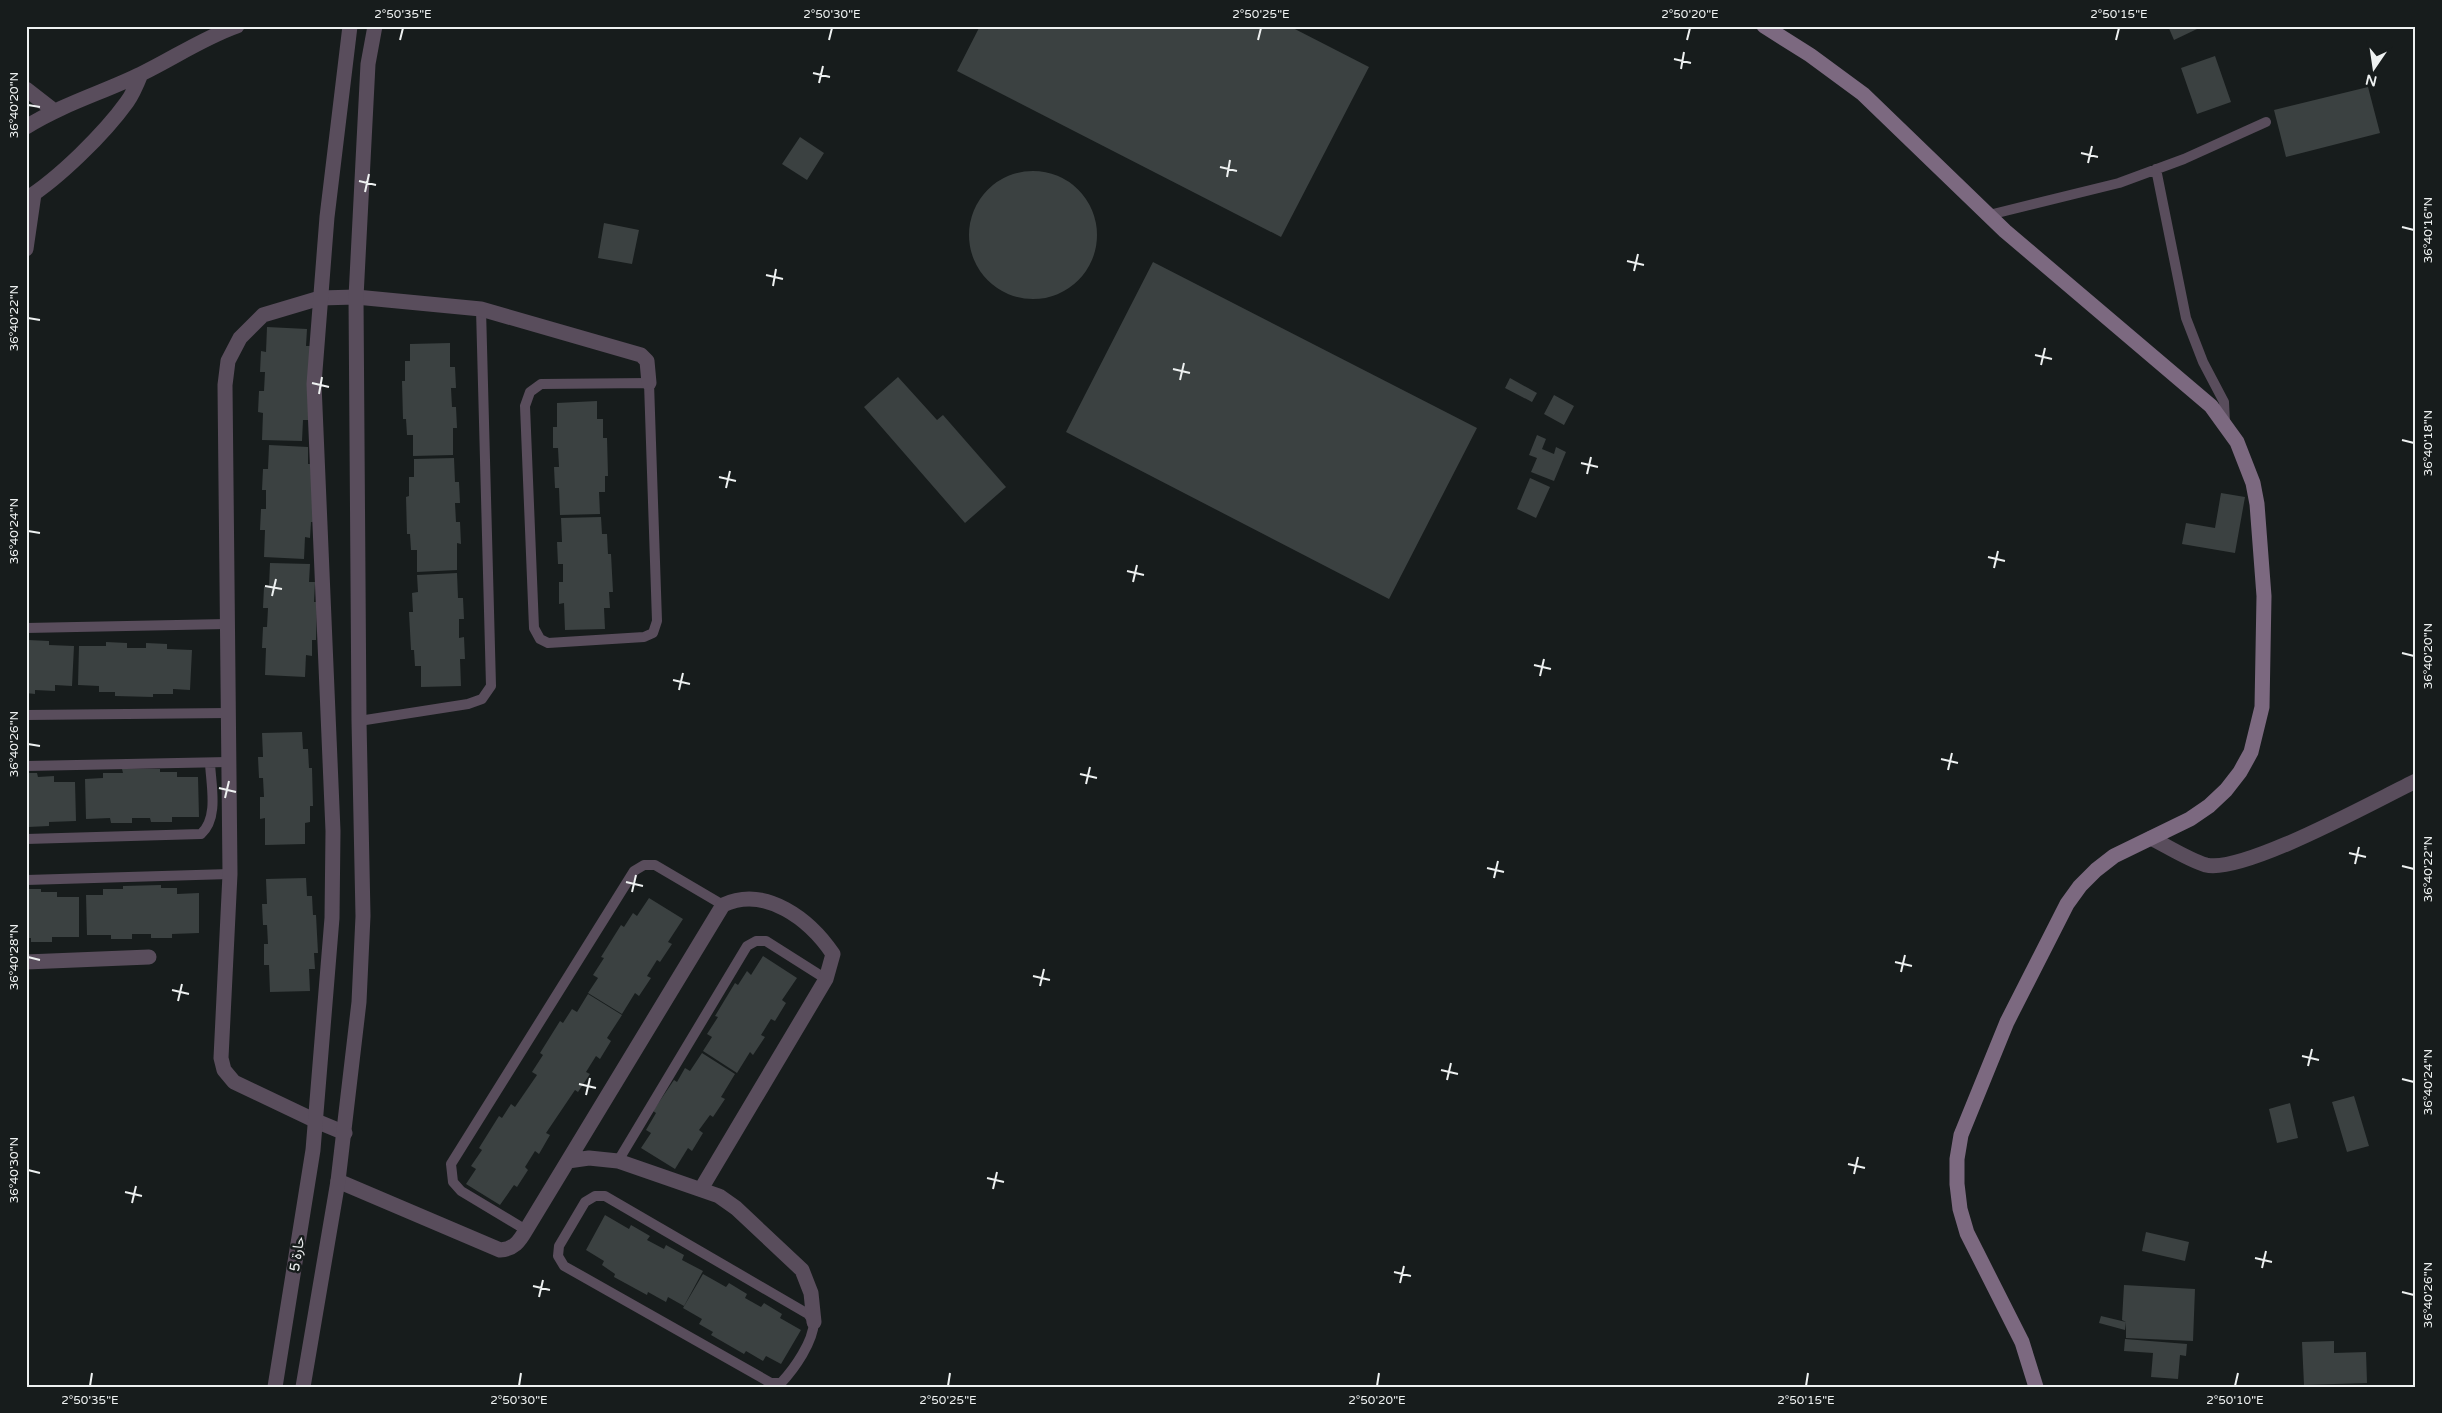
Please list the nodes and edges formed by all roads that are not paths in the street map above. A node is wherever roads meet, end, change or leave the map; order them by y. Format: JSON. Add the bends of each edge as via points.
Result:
{"nodes":[{"id":1,"x":237,"y":26,"type":"edge"},
{"id":2,"x":350,"y":26,"type":"edge"},
{"id":3,"x":375,"y":26,"type":"edge"},
{"id":4,"x":1764,"y":26,"type":"edge"},
{"id":5,"x":141,"y":74,"type":"junction"},
{"id":6,"x":26,"y":89,"type":"edge"},
{"id":7,"x":54,"y":110,"type":"junction"},
{"id":8,"x":2266,"y":122,"type":"dead end"},
{"id":9,"x":26,"y":127,"type":"edge"},
{"id":10,"x":2156,"y":169,"type":"junction"},
{"id":11,"x":30,"y":196,"type":"edge"},
{"id":12,"x":1989,"y":215,"type":"junction"},
{"id":13,"x":26,"y":249,"type":"edge"},
{"id":14,"x":356,"y":297,"type":"junction"},
{"id":15,"x":320,"y":298,"type":"junction"},
{"id":16,"x":481,"y":309,"type":"junction"},
{"id":17,"x":649,"y":383,"type":"junction"},
{"id":18,"x":2225,"y":423,"type":"junction"},
{"id":19,"x":227,"y":624,"type":"junction"},
{"id":20,"x":26,"y":628,"type":"edge"},
{"id":21,"x":228,"y":713,"type":"junction"},
{"id":22,"x":26,"y":715,"type":"edge"},
{"id":23,"x":359,"y":721,"type":"junction"},
{"id":24,"x":228,"y":762,"type":"junction"},
{"id":25,"x":210,"y":763,"type":"junction"},
{"id":26,"x":26,"y":766,"type":"edge"},
{"id":27,"x":2416,"y":781,"type":"edge"},
{"id":28,"x":2151,"y":838,"type":"junction"},
{"id":29,"x":26,"y":839,"type":"edge"},
{"id":30,"x":230,"y":874,"type":"junction"},
{"id":31,"x":26,"y":880,"type":"edge"},
{"id":32,"x":723,"y":905,"type":"junction"},
{"id":33,"x":149,"y":957,"type":"dead end"},
{"id":34,"x":26,"y":962,"type":"edge"},
{"id":35,"x":826,"y":979,"type":"junction"},
{"id":36,"x":316,"y":1121,"type":"junction"},
{"id":37,"x":345,"y":1133,"type":"junction"},
{"id":38,"x":568,"y":1161,"type":"junction"},
{"id":39,"x":618,"y":1161,"type":"junction"},
{"id":40,"x":338,"y":1181,"type":"junction"},
{"id":41,"x":701,"y":1189,"type":"junction"},
{"id":42,"x":526,"y":1230,"type":"junction"},
{"id":43,"x":814,"y":1322,"type":"junction"},
{"id":44,"x":275,"y":1387,"type":"edge"},
{"id":45,"x":303,"y":1387,"type":"edge"},
{"id":46,"x":2036,"y":1387,"type":"edge"}],
"edges":[{"from":1,"to":5,"type":"street","via":[[207,38]]},
{"from":2,"to":15,"type":"street","name":"حارة 5"},
{"from":3,"to":14,"type":"street","name":"حارة 5","via":[[368,64]]},
{"from":4,"to":12,"type":"main road","via":[[1864,94]]},
{"from":5,"to":7,"type":"street"},
{"from":5,"to":11,"type":"street","via":[[121,109],[83,150]]},
{"from":6,"to":7,"type":"street"},
{"from":7,"to":9,"type":"street"},
{"from":8,"to":10,"type":"lane"},
{"from":10,"to":12,"type":"lane","via":[[2119,183]]},
{"from":10,"to":18,"type":"lane","via":[[2186,318],[2203,362],[2224,402]]},
{"from":11,"to":13,"type":"street"},
{"from":12,"to":18,"type":"main road","via":[[2211,406]]},
{"from":14,"to":15,"type":"street"},
{"from":14,"to":16,"type":"street"},
{"from":14,"to":23,"type":"street","name":"حارة 5"},
{"from":15,"to":19,"type":"street","via":[[263,315],[240,338],[228,361],[225,385]]},
{"from":15,"to":36,"type":"street","name":"حارة 5","via":[[314,413],[333,841],[327,1002]]},
{"from":16,"to":17,"type":"street","via":[[641,355],[647,361]]},
{"from":16,"to":23,"type":"lane","via":[[491,686],[482,699],[468,704]]},
{"from":17,"to":17,"type":"lane","via":[[541,384],[530,392],[525,406],[534,628],[540,639],[548,643],[653,633],[657,621]]},
{"from":18,"to":28,"type":"main road","via":[[2246,462],[2257,504],[2264,596],[2262,707],[2258,730],[2251,752],[2226,790],[2190,819]]},
{"from":19,"to":20,"type":"lane"},
{"from":19,"to":21,"type":"street"},
{"from":21,"to":22,"type":"lane"},
{"from":21,"to":24,"type":"street"},
{"from":23,"to":37,"type":"street","name":"حارة 5","via":[[363,916],[359,1002]]},
{"from":24,"to":25,"type":"lane"},
{"from":24,"to":30,"type":"street"},
{"from":25,"to":26,"type":"lane"},
{"from":25,"to":29,"type":"lane","via":[[212,818],[201,834]]},
{"from":27,"to":28,"type":"street","via":[[2279,847],[2224,865],[2206,865]]},
{"from":28,"to":46,"type":"main road","via":[[2114,856],[2096,870],[2067,904],[2007,1022],[1961,1134],[1957,1184],[1967,1233],[2022,1342]]},
{"from":30,"to":31,"type":"lane"},
{"from":30,"to":36,"type":"street","via":[[221,1058],[224,1070],[244,1088]]},
{"from":32,"to":35,"type":"street","via":[[736,899],[758,899],[790,911],[820,934],[833,954]]},
{"from":32,"to":38,"type":"street"},
{"from":32,"to":42,"type":"lane","via":[[655,865],[644,864],[634,871],[451,1164],[453,1182],[461,1191]]},
{"from":33,"to":34,"type":"street"},
{"from":35,"to":39,"type":"lane","via":[[766,941],[756,941],[748,946]]},
{"from":35,"to":41,"type":"street"},
{"from":36,"to":37,"type":"street"},
{"from":36,"to":44,"type":"street","name":"حارة 5"},
{"from":37,"to":40,"type":"street","name":"حارة 5"},
{"from":38,"to":39,"type":"street","via":[[590,1158]]},
{"from":38,"to":42,"type":"street"},
{"from":39,"to":41,"type":"street"},
{"from":40,"to":42,"type":"street","via":[[500,1250],[510,1249],[518,1243]]},
{"from":40,"to":45,"type":"street","name":"حارة 5"},
{"from":41,"to":43,"type":"street","via":[[736,1208],[802,1270],[811,1294]]},
{"from":43,"to":43,"type":"lane","via":[[808,1314],[605,1196],[595,1196],[585,1202],[559,1246],[558,1256],[564,1266],[771,1383],[781,1383],[788,1375],[814,1332]]}]}
